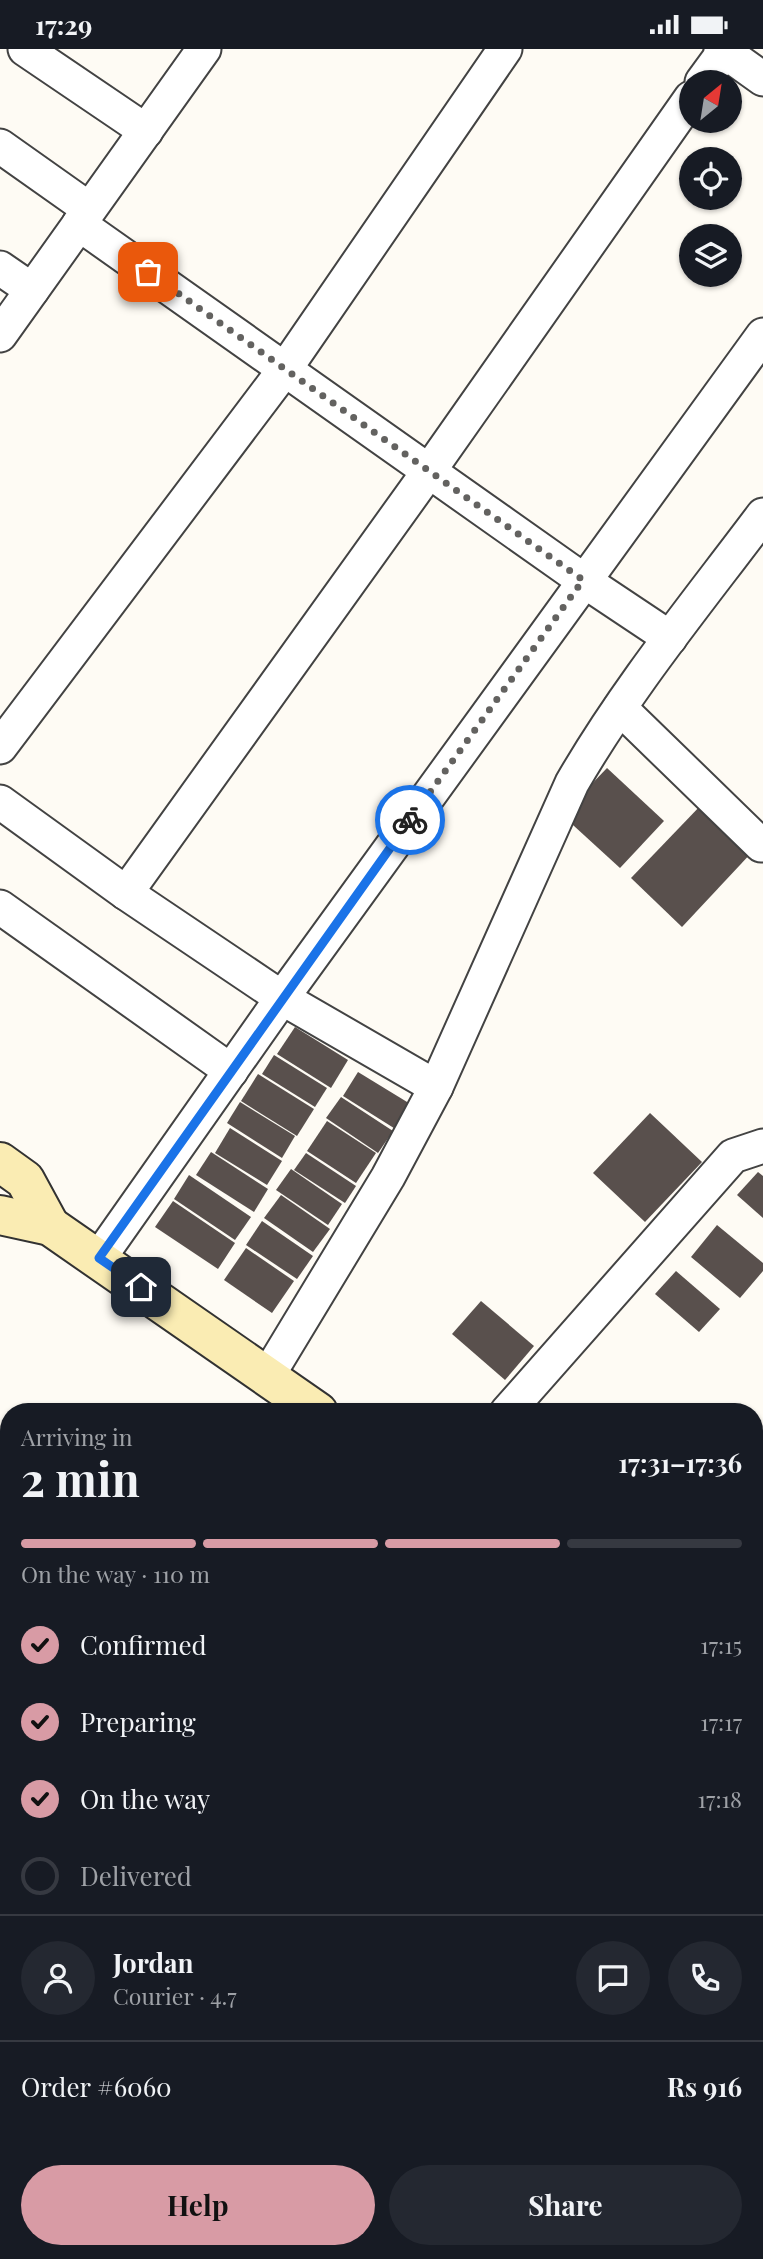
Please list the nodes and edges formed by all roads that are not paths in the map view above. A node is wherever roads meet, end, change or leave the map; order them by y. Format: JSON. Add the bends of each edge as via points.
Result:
{"nodes":[{"id":1,"x":25,"y":49,"type":"edge"},
{"id":2,"x":204,"y":49,"type":"edge"},
{"id":3,"x":505,"y":49,"type":"edge"},
{"id":4,"x":724,"y":50,"type":"edge"},
{"id":5,"x":710,"y":70,"type":"edge"},
{"id":6,"x":763,"y":79,"type":"edge"},
{"id":7,"x":679,"y":115,"type":"edge"},
{"id":8,"x":146,"y":131,"type":"junction"},
{"id":9,"x":0,"y":146,"type":"edge"},
{"id":10,"x":84,"y":217,"type":"junction"},
{"id":11,"x":0,"y":268,"type":"edge"},
{"id":12,"x":32,"y":290,"type":"junction"},
{"id":13,"x":0,"y":335,"type":"edge"},
{"id":14,"x":763,"y":335,"type":"edge"},
{"id":15,"x":285,"y":369,"type":"junction"},
{"id":16,"x":429,"y":471,"type":"junction"},
{"id":17,"x":763,"y":515,"type":"edge"},
{"id":18,"x":583,"y":580,"type":"junction"},
{"id":19,"x":670,"y":638,"type":"junction"},
{"id":20,"x":620,"y":708,"type":"junction"},
{"id":21,"x":0,"y":747,"type":"edge"},
{"id":22,"x":0,"y":802,"type":"edge"},
{"id":23,"x":761,"y":845,"type":"dead end"},
{"id":24,"x":126,"y":893,"type":"junction"},
{"id":25,"x":0,"y":907,"type":"edge"},
{"id":26,"x":282,"y":998,"type":"junction"},
{"id":27,"x":231,"y":1071,"type":"junction"},
{"id":28,"x":436,"y":1087,"type":"junction"},
{"id":29,"x":763,"y":1146,"type":"edge"},
{"id":30,"x":13,"y":1171,"type":"edge"},
{"id":31,"x":1,"y":1217,"type":"edge"},
{"id":32,"x":50,"y":1226,"type":"junction"},
{"id":33,"x":99,"y":1258,"type":"junction"},
{"id":34,"x":267,"y":1377,"type":"junction"},
{"id":35,"x":305,"y":1403,"type":"edge"},
{"id":36,"x":515,"y":1403,"type":"edge"}],
"edges":[{"from":1,"to":8,"type":"street"},
{"from":2,"to":8,"type":"street"},
{"from":3,"to":15,"type":"street"},
{"from":4,"to":5,"type":"street"},
{"from":4,"to":6,"type":"street"},
{"from":7,"to":16,"type":"street"},
{"from":8,"to":10,"type":"street"},
{"from":9,"to":10,"type":"street"},
{"from":10,"to":12,"type":"street"},
{"from":10,"to":15,"type":"street"},
{"from":11,"to":12,"type":"street"},
{"from":12,"to":13,"type":"street"},
{"from":14,"to":18,"type":"street"},
{"from":15,"to":16,"type":"street"},
{"from":15,"to":21,"type":"street"},
{"from":16,"to":18,"type":"street"},
{"from":16,"to":24,"type":"street"},
{"from":17,"to":19,"type":"street"},
{"from":18,"to":19,"type":"street"},
{"from":18,"to":26,"type":"street"},
{"from":19,"to":20,"type":"street"},
{"from":20,"to":23,"type":"street"},
{"from":20,"to":28,"type":"street","via":[[572,783]]},
{"from":22,"to":24,"type":"street"},
{"from":24,"to":26,"type":"street"},
{"from":25,"to":27,"type":"street"},
{"from":26,"to":27,"type":"street"},
{"from":26,"to":28,"type":"street"},
{"from":27,"to":33,"type":"street"},
{"from":28,"to":34,"type":"street","via":[[388,1177]]},
{"from":29,"to":36,"type":"street","via":[[733,1156]]},
{"from":30,"to":31,"type":"street"},
{"from":30,"to":32,"type":"street"},
{"from":31,"to":32,"type":"street"},
{"from":32,"to":33,"type":"street"},
{"from":33,"to":34,"type":"street"},
{"from":34,"to":35,"type":"street"}]}
